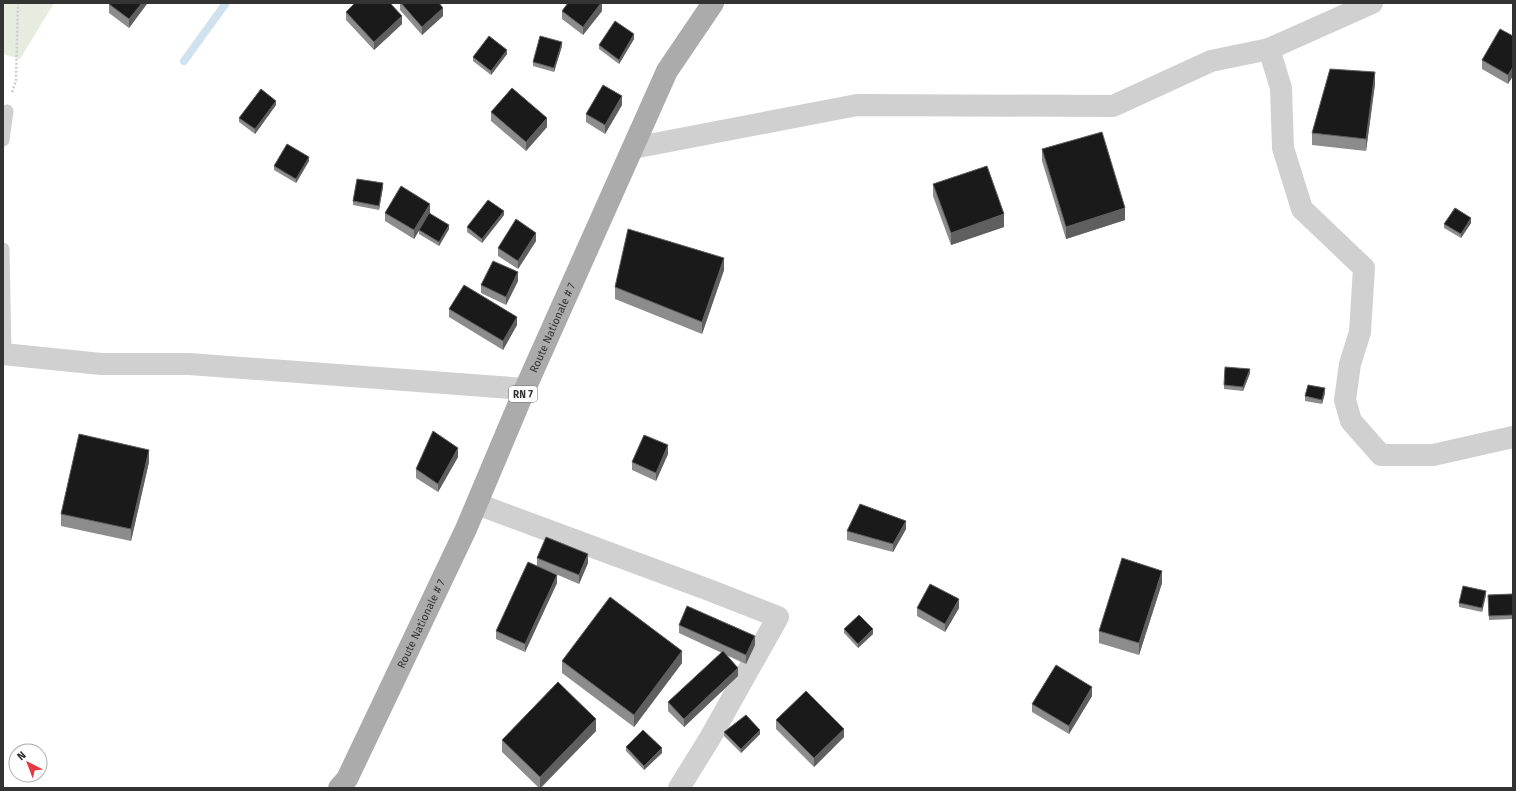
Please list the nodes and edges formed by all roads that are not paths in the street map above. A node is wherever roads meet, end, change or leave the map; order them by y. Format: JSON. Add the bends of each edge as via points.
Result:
{"nodes":[{"id":1,"x":713,"y":3,"type":"edge"},
{"id":2,"x":1372,"y":3,"type":"edge"},
{"id":3,"x":1269,"y":48,"type":"junction"},
{"id":4,"x":6,"y":111,"type":"road end"},
{"id":5,"x":3,"y":140,"type":"edge"},
{"id":6,"x":633,"y":148,"type":"junction"},
{"id":7,"x":3,"y":249,"type":"edge"},
{"id":8,"x":4,"y":354,"type":"edge"},
{"id":9,"x":525,"y":389,"type":"junction"},
{"id":10,"x":1513,"y":438,"type":"edge"},
{"id":11,"x":477,"y":504,"type":"junction"},
{"id":12,"x":339,"y":788,"type":"edge"},
{"id":13,"x":679,"y":788,"type":"edge"}],
"edges":[{"from":1,"to":6,"type":"main road","name":"Route Nationale # 7","number":"RN 7","via":[[667,71]]},
{"from":2,"to":3,"type":"street"},
{"from":3,"to":6,"type":"street","via":[[1211,61],[1113,106],[857,105]]},
{"from":3,"to":10,"type":"street","via":[[1281,88],[1283,148],[1302,209],[1364,268],[1360,332],[1350,364],[1345,400],[1351,421],[1382,455],[1433,455]]},
{"from":4,"to":5,"type":"lane"},
{"from":6,"to":9,"type":"main road","name":"Route Nationale # 7","number":"RN 7"},
{"from":7,"to":8,"type":"lane"},
{"from":8,"to":9,"type":"street","via":[[101,364],[189,364]]},
{"from":9,"to":11,"type":"main road","name":"Route Nationale # 7","number":"RN 7"},
{"from":11,"to":12,"type":"main road","name":"Route Nationale # 7","number":"RN 7","via":[[347,779]]},
{"from":11,"to":13,"type":"street","via":[[778,617]]}]}
